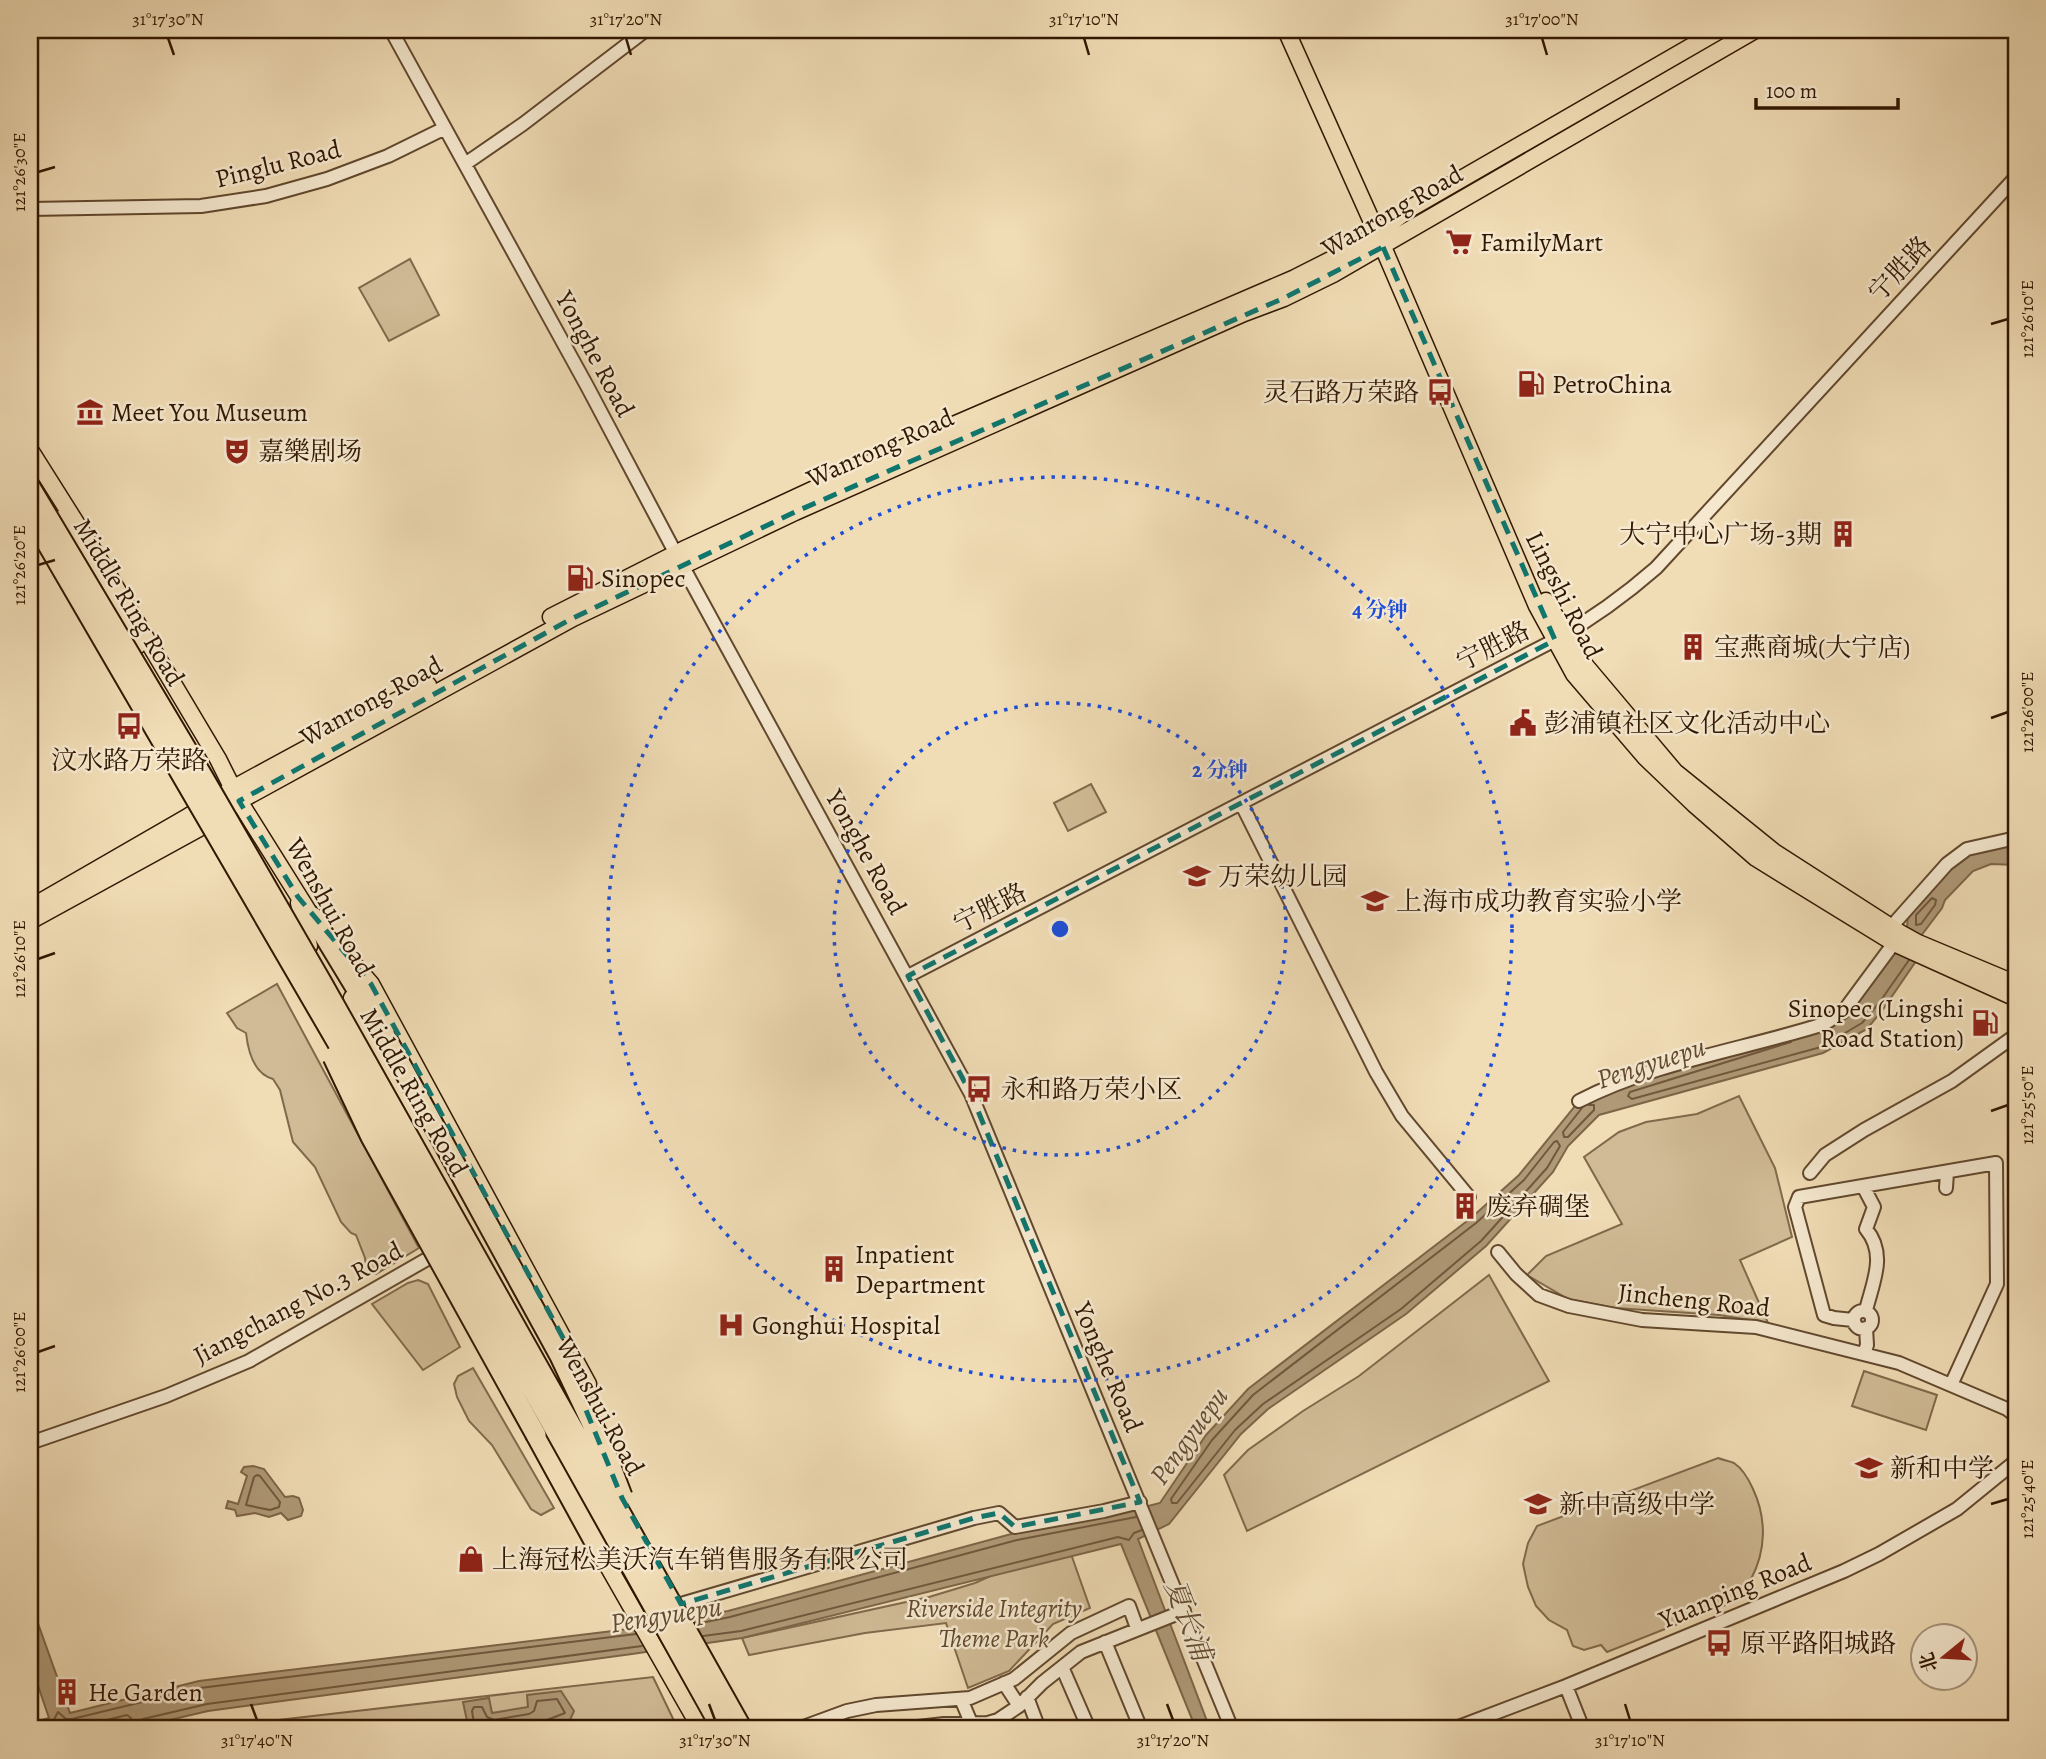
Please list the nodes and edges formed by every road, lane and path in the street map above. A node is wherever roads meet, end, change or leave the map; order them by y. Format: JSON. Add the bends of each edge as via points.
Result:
{"nodes":[{"id":1,"x":391,"y":30,"type":"edge"},
{"id":2,"x":646,"y":30,"type":"edge"},
{"id":3,"x":1286,"y":30,"type":"edge"},
{"id":4,"x":1293,"y":30,"type":"edge"},
{"id":5,"x":1720,"y":30,"type":"edge"},
{"id":6,"x":1755,"y":30,"type":"edge"},
{"id":7,"x":445,"y":128,"type":"junction"},
{"id":8,"x":465,"y":164,"type":"junction"},
{"id":9,"x":2016,"y":177,"type":"edge"},
{"id":10,"x":30,"y":208,"type":"edge"},
{"id":11,"x":1384,"y":237,"type":"junction"},
{"id":12,"x":30,"y":450,"type":"edge"},
{"id":13,"x":30,"y":467,"type":"edge"},
{"id":14,"x":30,"y":487,"type":"edge"},
{"id":15,"x":30,"y":511,"type":"edge"},
{"id":16,"x":30,"y":531,"type":"edge"},
{"id":17,"x":679,"y":560,"type":"junction"},
{"id":18,"x":1560,"y":637,"type":"junction"},
{"id":19,"x":232,"y":797,"type":"junction"},
{"id":20,"x":1241,"y":803,"type":"junction"},
{"id":21,"x":206,"y":815,"type":"junction"},
{"id":22,"x":242,"y":826,"type":"junction"},
{"id":23,"x":2016,"y":838,"type":"edge"},
{"id":24,"x":268,"y":845,"type":"junction"},
{"id":25,"x":298,"y":897,"type":"junction"},
{"id":26,"x":30,"y":908,"type":"edge"},
{"id":27,"x":271,"y":914,"type":"junction"},
{"id":28,"x":313,"y":917,"type":"junction"},
{"id":29,"x":30,"y":921,"type":"edge"},
{"id":30,"x":1894,"y":936,"type":"junction"},
{"id":31,"x":274,"y":940,"type":"junction"},
{"id":32,"x":309,"y":946,"type":"junction"},
{"id":33,"x":1928,"y":953,"type":"junction"},
{"id":34,"x":294,"y":966,"type":"junction"},
{"id":35,"x":908,"y":976,"type":"junction"},
{"id":36,"x":2016,"y":984,"type":"edge"},
{"id":37,"x":2016,"y":998,"type":"edge"},
{"id":38,"x":2016,"y":1035,"type":"edge"},
{"id":39,"x":416,"y":1067,"type":"junction"},
{"id":40,"x":1579,"y":1101,"type":"dead end"},
{"id":41,"x":409,"y":1108,"type":"junction"},
{"id":42,"x":1947,"y":1171,"type":"junction"},
{"id":43,"x":1810,"y":1173,"type":"dead end"},
{"id":44,"x":1863,"y":1186,"type":"junction"},
{"id":45,"x":1946,"y":1188,"type":"dead end"},
{"id":46,"x":1469,"y":1197,"type":"dead end"},
{"id":47,"x":433,"y":1235,"type":"junction"},
{"id":48,"x":1498,"y":1252,"type":"dead end"},
{"id":49,"x":429,"y":1258,"type":"junction"},
{"id":50,"x":1866,"y":1310,"type":"junction"},
{"id":51,"x":1853,"y":1320,"type":"junction"},
{"id":52,"x":1866,"y":1328,"type":"junction"},
{"id":53,"x":1864,"y":1354,"type":"junction"},
{"id":54,"x":1951,"y":1385,"type":"junction"},
{"id":55,"x":2016,"y":1416,"type":"edge"},
{"id":56,"x":584,"y":1427,"type":"junction"},
{"id":57,"x":539,"y":1431,"type":"junction"},
{"id":58,"x":30,"y":1443,"type":"edge"},
{"id":59,"x":572,"y":1449,"type":"junction"},
{"id":60,"x":2016,"y":1461,"type":"edge"},
{"id":61,"x":1140,"y":1503,"type":"junction"},
{"id":62,"x":620,"y":1520,"type":"junction"},
{"id":63,"x":643,"y":1544,"type":"junction"},
{"id":64,"x":604,"y":1559,"type":"junction"},
{"id":65,"x":673,"y":1607,"type":"junction"},
{"id":66,"x":1178,"y":1613,"type":"junction"},
{"id":67,"x":1137,"y":1629,"type":"junction"},
{"id":68,"x":1105,"y":1642,"type":"junction"},
{"id":69,"x":702,"y":1665,"type":"junction"},
{"id":70,"x":1062,"y":1667,"type":"junction"},
{"id":71,"x":1004,"y":1683,"type":"junction"},
{"id":72,"x":1566,"y":1686,"type":"junction"},
{"id":73,"x":961,"y":1699,"type":"junction"},
{"id":74,"x":1023,"y":1701,"type":"junction"},
{"id":75,"x":30,"y":1722,"type":"edge"},
{"id":76,"x":972,"y":1724,"type":"junction"},
{"id":77,"x":989,"y":1726,"type":"edge"},
{"id":78,"x":945,"y":1727,"type":"edge"},
{"id":79,"x":32,"y":1729,"type":"edge"},
{"id":80,"x":701,"y":1729,"type":"edge"},
{"id":81,"x":722,"y":1729,"type":"edge"},
{"id":82,"x":729,"y":1729,"type":"edge"},
{"id":83,"x":737,"y":1729,"type":"edge"},
{"id":84,"x":742,"y":1729,"type":"edge"},
{"id":85,"x":751,"y":1729,"type":"edge"},
{"id":86,"x":798,"y":1729,"type":"edge"},
{"id":87,"x":900,"y":1729,"type":"edge"},
{"id":88,"x":1039,"y":1729,"type":"edge"},
{"id":89,"x":1089,"y":1729,"type":"edge"},
{"id":90,"x":1141,"y":1729,"type":"edge"},
{"id":91,"x":1232,"y":1729,"type":"edge"},
{"id":92,"x":1453,"y":1729,"type":"edge"},
{"id":93,"x":1583,"y":1729,"type":"edge"}],
"edges":[{"from":1,"to":7,"type":"street","name":"Yonghe Road"},
{"from":2,"to":8,"type":"street"},
{"from":3,"to":11,"type":"main road","name":"Lingshi Road"},
{"from":4,"to":11,"type":"main road","name":"Lingshi Road"},
{"from":5,"to":11,"type":"main road","name":"Wanrong Road","via":[[1411,208]]},
{"from":6,"to":11,"type":"main road","name":"Wanrong Road"},
{"from":7,"to":8,"type":"street","name":"Yonghe Road"},
{"from":7,"to":10,"type":"street","name":"Pinglu Road","via":[[388,156],[266,196],[201,206]]},
{"from":8,"to":17,"type":"street","name":"Yonghe Road"},
{"from":9,"to":18,"type":"street","name":"宁胜路","via":[[1656,568],[1626,594]]},
{"from":11,"to":17,"type":"main road","name":"Wanrong Road","via":[[937,432]]},
{"from":11,"to":18,"type":"main road","name":"Lingshi Road","via":[[1536,606]]},
{"from":12,"to":19,"type":"main road","name":"Wenshui Road","via":[[218,759]]},
{"from":13,"to":19,"type":"main road"},
{"from":14,"to":63,"type":"highway","name":"Middle Ring Road","bridge":true,"via":[[203,777]]},
{"from":15,"to":21,"type":"main road"},
{"from":15,"to":34,"type":"highway","name":"Middle Ring Road","bridge":true},
{"from":16,"to":21,"type":"main road"},
{"from":17,"to":19,"type":"main road","name":"Wanrong Road"},
{"from":17,"to":35,"type":"street","name":"Yonghe Road"},
{"from":18,"to":20,"type":"street","name":"宁胜路"},
{"from":18,"to":30,"type":"main road","name":"Lingshi Road","via":[[1675,772],[1774,852]]},
{"from":19,"to":21,"type":"main road","name":"Wanrong Road"},
{"from":19,"to":22,"type":"main road"},
{"from":19,"to":24,"type":"main road","name":"Wenshui Road"},
{"from":20,"to":35,"type":"street","name":"宁胜路"},
{"from":20,"to":46,"type":"street","via":[[1376,1072],[1402,1116]]},
{"from":21,"to":26,"type":"main road","name":"Wanrong Road"},
{"from":21,"to":27,"type":"main road"},
{"from":21,"to":29,"type":"main road","name":"Wanrong Road"},
{"from":21,"to":31,"type":"main road"},
{"from":22,"to":24,"type":"main road"},
{"from":22,"to":32,"type":"main road"},
{"from":23,"to":30,"type":"street","via":[[1967,849],[1947,864]]},
{"from":24,"to":25,"type":"main road","name":"Wenshui Road"},
{"from":25,"to":28,"type":"main road","name":"Wenshui Road"},
{"from":25,"to":32,"type":"main road"},
{"from":27,"to":31,"type":"main road"},
{"from":27,"to":59,"type":"main road"},
{"from":28,"to":39,"type":"main road","via":[[371,984]]},
{"from":28,"to":41,"type":"main road","name":"Wenshui Road"},
{"from":28,"to":63,"type":"highway","bridge":true,"via":[[384,1036],[560,1356]]},
{"from":30,"to":33,"type":"main road","name":"Lingshi Road"},
{"from":30,"to":40,"type":"street","via":[[1843,1012],[1824,1024],[1643,1075]]},
{"from":31,"to":47,"type":"main road"},
{"from":32,"to":62,"type":"main road","via":[[493,1293]]},
{"from":33,"to":36,"type":"main road","name":"Lingshi Road"},
{"from":33,"to":37,"type":"main road","name":"Lingshi Road"},
{"from":34,"to":57,"type":"highway","bridge":true,"via":[[371,1137]]},
{"from":34,"to":81,"type":"highway","name":"Middle Ring Road","bridge":true},
{"from":35,"to":61,"type":"street","name":"Yonghe Road","via":[[971,1094]]},
{"from":38,"to":43,"type":"street","via":[[1952,1081],[1844,1142]]},
{"from":39,"to":41,"type":"main road"},
{"from":39,"to":56,"type":"main road","via":[[588,1384]]},
{"from":41,"to":56,"type":"main road","name":"Wenshui Road"},
{"from":42,"to":44,"type":"street"},
{"from":42,"to":45,"type":"street"},
{"from":42,"to":54,"type":"street","via":[[1996,1163],[1997,1284],[1979,1312]]},
{"from":44,"to":50,"type":"street","via":[[1874,1207],[1866,1229],[1874,1239],[1878,1263]]},
{"from":44,"to":51,"type":"street","via":[[1799,1197],[1795,1207],[1824,1315]]},
{"from":47,"to":49,"type":"main road"},
{"from":47,"to":57,"type":"main road"},
{"from":48,"to":53,"type":"street","name":"Jincheng Road","via":[[1539,1295],[1569,1307],[1642,1320],[1756,1327]]},
{"from":49,"to":58,"type":"street","name":"Jiangchang No.3 Road","via":[[249,1361],[166,1396]]},
{"from":49,"to":64,"type":"main road","via":[[576,1523]]},
{"from":50,"to":51,"type":"street","via":[[1855,1314]]},
{"from":50,"to":52,"type":"street","via":[[1873,1318]]},
{"from":51,"to":52,"type":"street","via":[[1855,1326]]},
{"from":52,"to":53,"type":"street"},
{"from":53,"to":54,"type":"street","name":"Jincheng Road"},
{"from":54,"to":55,"type":"street","name":"Jincheng Road"},
{"from":56,"to":63,"type":"main road","name":"Wenshui Road"},
{"from":57,"to":59,"type":"main road"},
{"from":57,"to":64,"type":"highway"},
{"from":59,"to":65,"type":"main road"},
{"from":60,"to":72,"type":"street","name":"Yuanping Road","via":[[1957,1509],[1880,1554]]},
{"from":61,"to":65,"type":"street","via":[[1016,1527],[999,1513],[974,1518]]},
{"from":61,"to":66,"type":"street","name":"Yonghe Road"},
{"from":62,"to":63,"type":"main road"},
{"from":62,"to":65,"type":"main road"},
{"from":63,"to":65,"type":"main road","name":"Wenshui Road"},
{"from":63,"to":84,"type":"highway","name":"Middle Ring Road","bridge":true},
{"from":64,"to":80,"type":"main road"},
{"from":65,"to":69,"type":"main road","name":"Wenshui Road"},
{"from":65,"to":69,"type":"main road"},
{"from":66,"to":67,"type":"street"},
{"from":66,"to":91,"type":"street","name":"Yonghe Road"},
{"from":67,"to":68,"type":"street"},
{"from":67,"to":71,"type":"street","via":[[1129,1606],[1072,1633]]},
{"from":68,"to":70,"type":"street"},
{"from":68,"to":90,"type":"street"},
{"from":69,"to":82,"type":"main road"},
{"from":69,"to":83,"type":"main road"},
{"from":69,"to":85,"type":"main road","name":"Wenshui Road"},
{"from":70,"to":74,"type":"street"},
{"from":70,"to":89,"type":"street"},
{"from":71,"to":73,"type":"street"},
{"from":71,"to":74,"type":"street"},
{"from":72,"to":92,"type":"street","name":"Yuanping Road"},
{"from":72,"to":93,"type":"street"},
{"from":73,"to":76,"type":"street"},
{"from":73,"to":86,"type":"street","via":[[876,1705]]},
{"from":74,"to":77,"type":"street"},
{"from":74,"to":88,"type":"street"},
{"from":75,"to":79,"type":"street"},
{"from":76,"to":77,"type":"street"},
{"from":76,"to":78,"type":"street"},
{"from":78,"to":87,"type":"street"}]}
